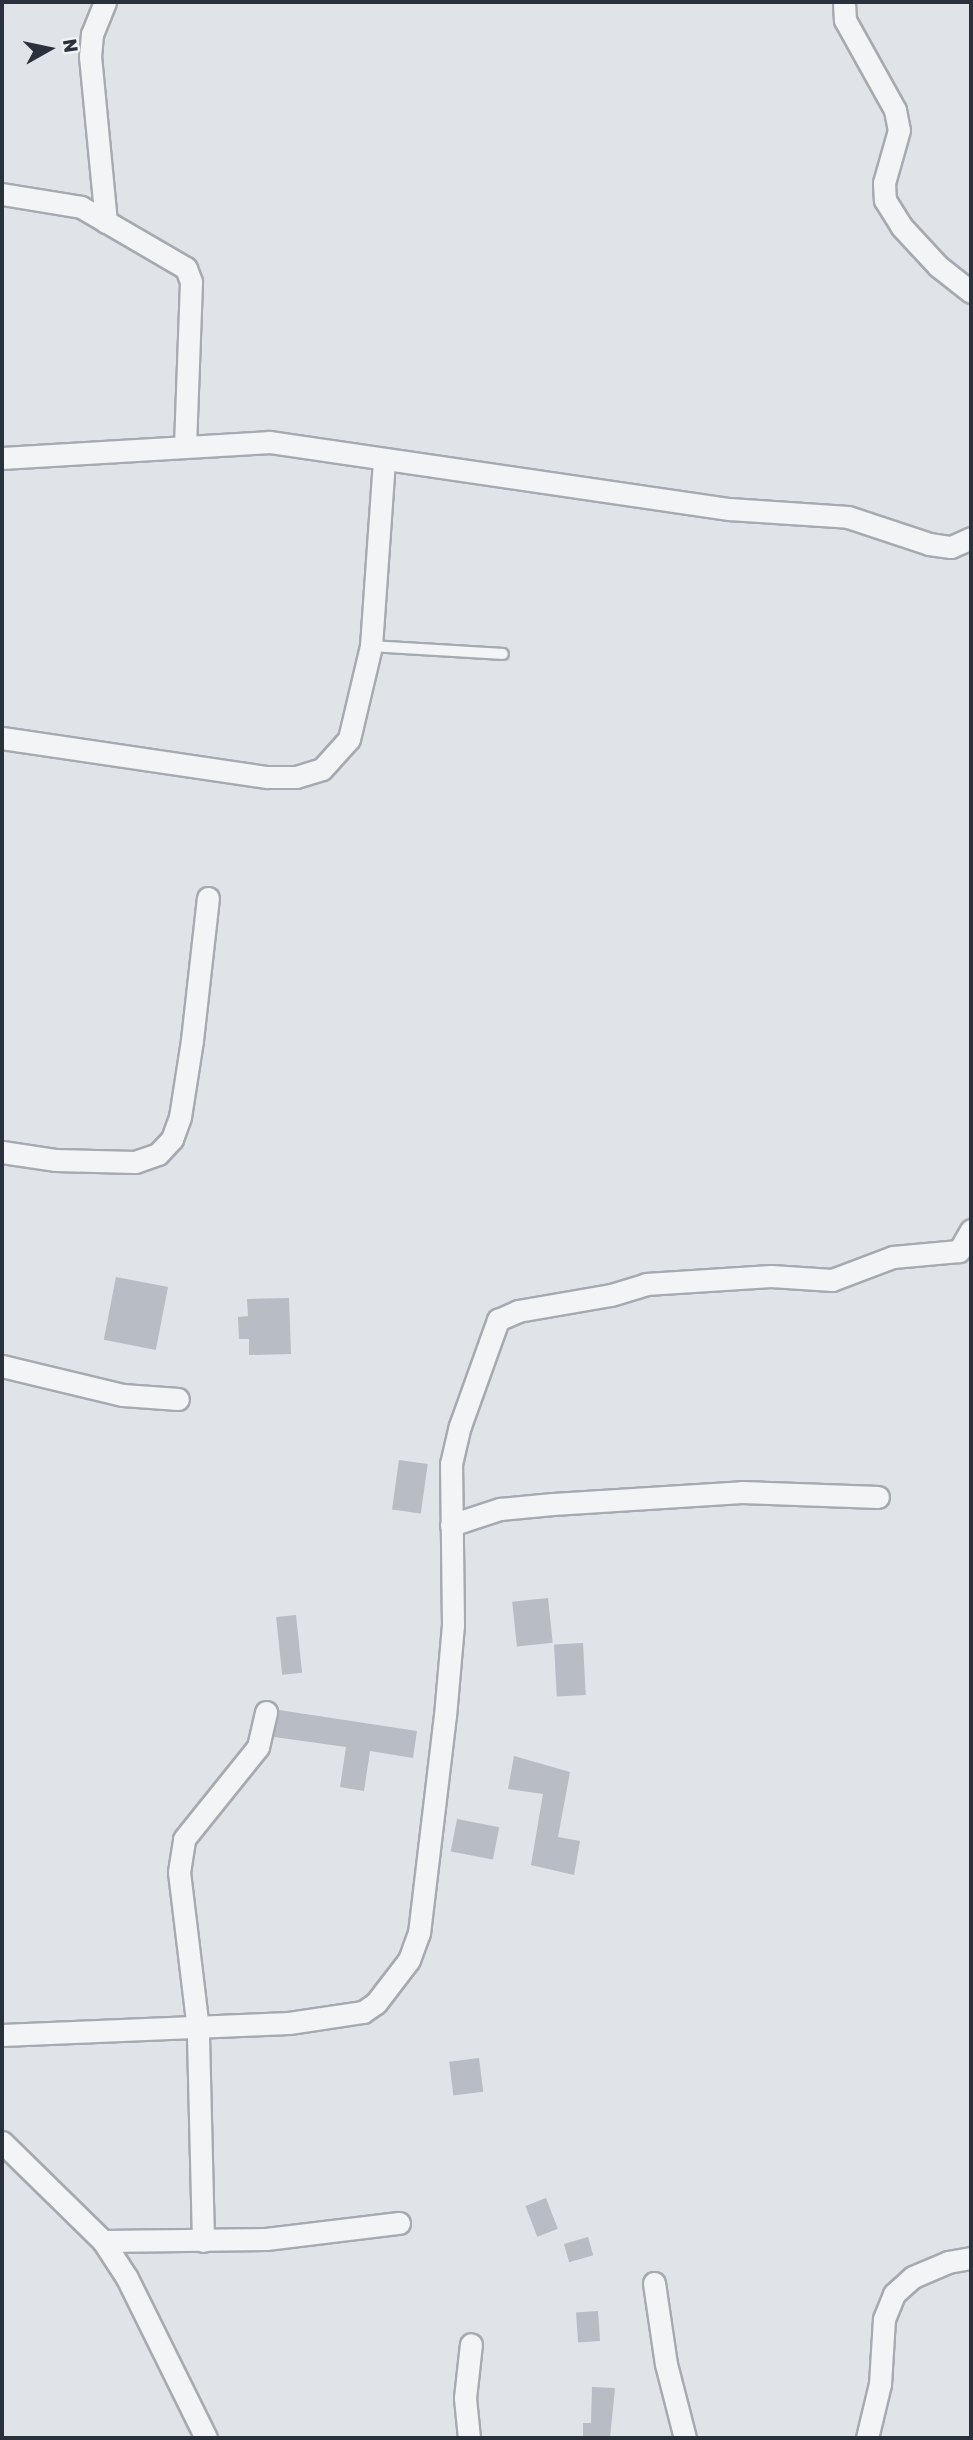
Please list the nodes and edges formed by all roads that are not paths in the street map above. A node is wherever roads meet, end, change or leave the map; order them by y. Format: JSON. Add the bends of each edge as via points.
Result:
{"nodes":[{"id":1,"x":105,"y":2,"type":"edge"},
{"id":2,"x":844,"y":2,"type":"edge"},
{"id":3,"x":2,"y":194,"type":"edge"},
{"id":4,"x":106,"y":222,"type":"junction"},
{"id":5,"x":971,"y":292,"type":"edge"},
{"id":6,"x":186,"y":445,"type":"junction"},
{"id":7,"x":2,"y":458,"type":"edge"},
{"id":8,"x":384,"y":461,"type":"junction"},
{"id":9,"x":971,"y":538,"type":"edge"},
{"id":10,"x":371,"y":646,"type":"junction"},
{"id":11,"x":503,"y":654,"type":"dead end"},
{"id":12,"x":2,"y":738,"type":"edge"},
{"id":13,"x":208,"y":898,"type":"dead end"},
{"id":14,"x":2,"y":1152,"type":"edge"},
{"id":15,"x":971,"y":1230,"type":"edge"},
{"id":16,"x":2,"y":1366,"type":"edge"},
{"id":17,"x":178,"y":1399,"type":"dead end"},
{"id":18,"x":878,"y":1497,"type":"dead end"},
{"id":19,"x":451,"y":1525,"type":"junction"},
{"id":20,"x":266,"y":1713,"type":"dead end"},
{"id":21,"x":198,"y":2029,"type":"junction"},
{"id":22,"x":2,"y":2035,"type":"edge"},
{"id":23,"x":2,"y":2142,"type":"edge"},
{"id":24,"x":400,"y":2223,"type":"dead end"},
{"id":25,"x":103,"y":2241,"type":"junction"},
{"id":26,"x":203,"y":2241,"type":"junction"},
{"id":27,"x":971,"y":2258,"type":"edge"},
{"id":28,"x":654,"y":2283,"type":"dead end"},
{"id":29,"x":471,"y":2344,"type":"dead end"},
{"id":30,"x":206,"y":2438,"type":"edge"},
{"id":31,"x":469,"y":2438,"type":"edge"},
{"id":32,"x":685,"y":2438,"type":"edge"},
{"id":33,"x":867,"y":2438,"type":"edge"}],
"edges":[{"from":1,"to":4,"type":"street","via":[[92,34],[90,56]]},
{"from":2,"to":5,"type":"street","via":[[845,20],[895,110],[899,130],[884,183],[885,200],[929,256]]},
{"from":3,"to":4,"type":"street","via":[[80,207]]},
{"from":4,"to":6,"type":"street","via":[[186,268],[191,282]]},
{"from":6,"to":7,"type":"street"},
{"from":6,"to":8,"type":"street","via":[[269,442]]},
{"from":8,"to":9,"type":"street","via":[[729,509],[848,517],[951,547]]},
{"from":8,"to":10,"type":"street"},
{"from":10,"to":11,"type":"lane"},
{"from":10,"to":12,"type":"street","via":[[349,739],[322,769],[296,777],[267,777]]},
{"from":13,"to":14,"type":"street","via":[[192,1041],[172,1139],[158,1154],[135,1162],[57,1160]]},
{"from":15,"to":19,"type":"street","via":[[959,1251],[893,1256],[832,1280],[771,1276],[646,1284],[611,1295],[518,1311],[498,1320],[460,1426],[452,1464]]},
{"from":16,"to":17,"type":"street","via":[[123,1395]]},
{"from":18,"to":19,"type":"street","via":[[742,1492],[566,1503],[500,1509]]},
{"from":19,"to":21,"type":"street","via":[[453,1625],[445,1716],[419,1933],[409,1960],[376,2003],[363,2012]]},
{"from":20,"to":21,"type":"street","via":[[258,1747],[184,1839],[180,1909]]},
{"from":21,"to":22,"type":"street"},
{"from":21,"to":26,"type":"street"},
{"from":23,"to":25,"type":"street"},
{"from":24,"to":26,"type":"street"},
{"from":25,"to":26,"type":"street"},
{"from":25,"to":30,"type":"street","via":[[127,2277]]},
{"from":27,"to":33,"type":"street","via":[[913,2277],[894,2294],[884,2319],[880,2384]]},
{"from":28,"to":32,"type":"street","via":[[666,2364]]},
{"from":29,"to":31,"type":"street","via":[[465,2398]]}]}
